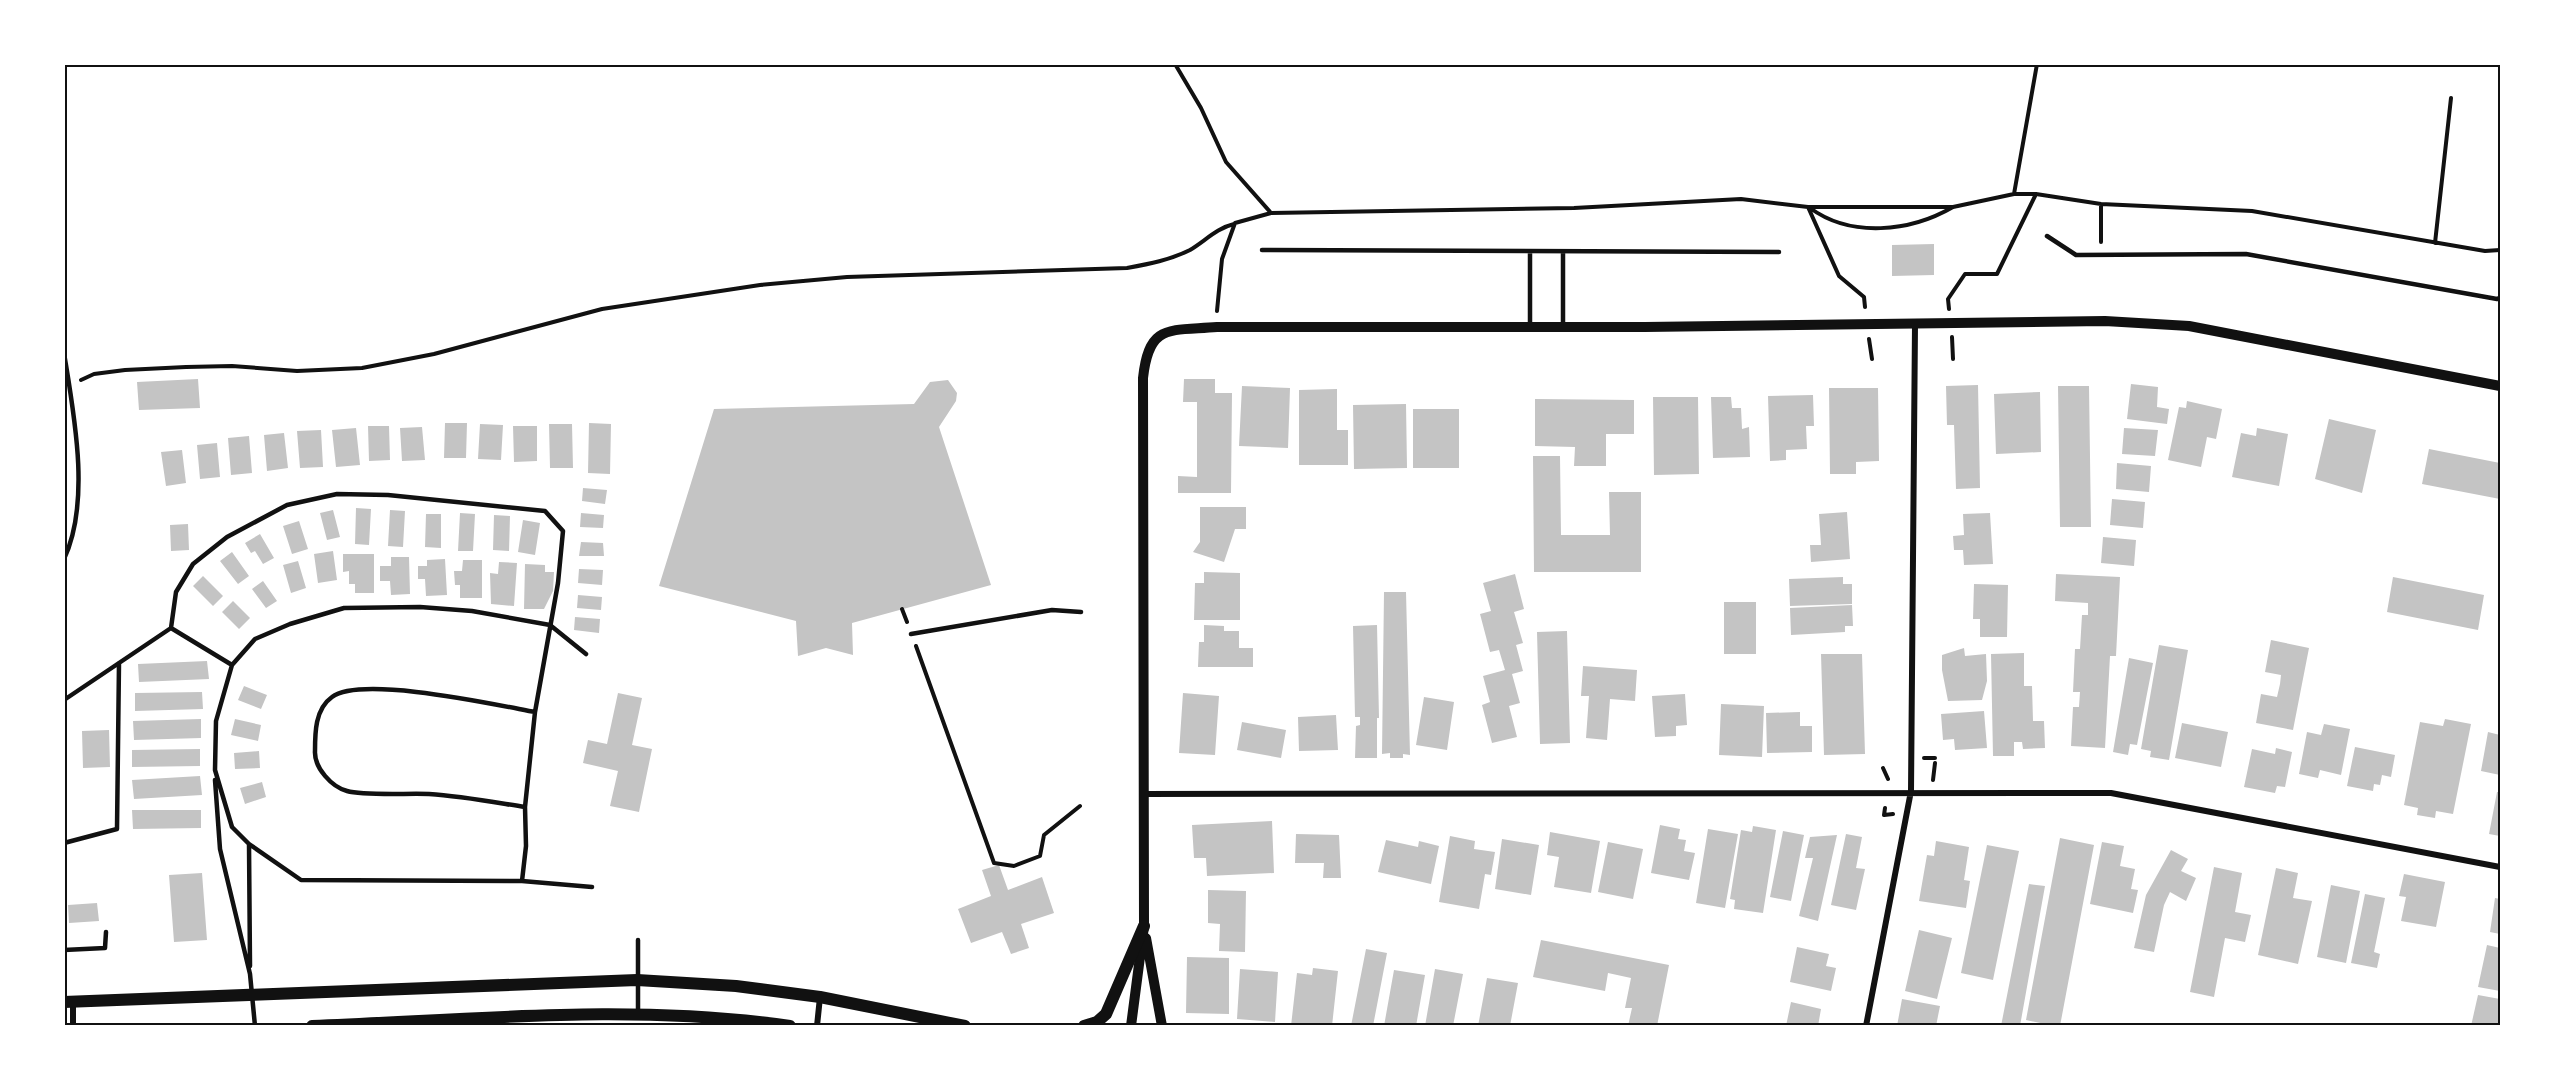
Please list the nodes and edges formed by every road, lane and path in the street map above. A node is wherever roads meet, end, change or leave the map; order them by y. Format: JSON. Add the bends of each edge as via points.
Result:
{"nodes":[{"id":1,"x":1175,"y":64,"type":"edge"},
{"id":2,"x":2037,"y":64,"type":"edge"},
{"id":3,"x":2451,"y":98,"type":"dead end"},
{"id":4,"x":2014,"y":194,"type":"junction"},
{"id":5,"x":2036,"y":194,"type":"junction"},
{"id":6,"x":2101,"y":204,"type":"junction"},
{"id":7,"x":1808,"y":207,"type":"junction"},
{"id":8,"x":1953,"y":207,"type":"junction"},
{"id":9,"x":1271,"y":213,"type":"junction"},
{"id":10,"x":1235,"y":223,"type":"junction"},
{"id":11,"x":2047,"y":236,"type":"dead end"},
{"id":12,"x":2435,"y":243,"type":"junction"},
{"id":13,"x":1262,"y":250,"type":"dead end"},
{"id":14,"x":2500,"y":250,"type":"edge"},
{"id":15,"x":1530,"y":252,"type":"junction"},
{"id":16,"x":1563,"y":252,"type":"junction"},
{"id":17,"x":1779,"y":252,"type":"dead end"},
{"id":18,"x":2101,"y":255,"type":"junction"},
{"id":19,"x":2500,"y":298,"type":"edge"},
{"id":20,"x":1951,"y":323,"type":"junction"},
{"id":21,"x":1867,"y":324,"type":"junction"},
{"id":22,"x":1915,"y":325,"type":"junction"},
{"id":23,"x":1217,"y":327,"type":"junction"},
{"id":24,"x":1530,"y":327,"type":"junction"},
{"id":25,"x":1563,"y":327,"type":"junction"},
{"id":26,"x":64,"y":354,"type":"edge"},
{"id":27,"x":1872,"y":359,"type":"dead end"},
{"id":28,"x":1953,"y":359,"type":"dead end"},
{"id":29,"x":70,"y":384,"type":"junction"},
{"id":30,"x":2500,"y":386,"type":"edge"},
{"id":31,"x":64,"y":559,"type":"edge"},
{"id":32,"x":902,"y":609,"type":"dead end"},
{"id":33,"x":1081,"y":612,"type":"dead end"},
{"id":34,"x":550,"y":625,"type":"junction"},
{"id":35,"x":171,"y":628,"type":"junction"},
{"id":36,"x":911,"y":634,"type":"junction"},
{"id":37,"x":586,"y":654,"type":"dead end"},
{"id":38,"x":119,"y":663,"type":"junction"},
{"id":39,"x":232,"y":665,"type":"junction"},
{"id":40,"x":64,"y":700,"type":"edge"},
{"id":41,"x":535,"y":712,"type":"junction"},
{"id":42,"x":215,"y":770,"type":"junction"},
{"id":43,"x":1911,"y":791,"type":"junction"},
{"id":44,"x":1143,"y":795,"type":"junction"},
{"id":45,"x":1080,"y":806,"type":"dead end"},
{"id":46,"x":525,"y":807,"type":"junction"},
{"id":47,"x":64,"y":843,"type":"edge"},
{"id":48,"x":249,"y":844,"type":"junction"},
{"id":49,"x":2500,"y":867,"type":"edge"},
{"id":50,"x":522,"y":881,"type":"junction"},
{"id":51,"x":592,"y":886,"type":"dead end"},
{"id":52,"x":1144,"y":926,"type":"junction"},
{"id":53,"x":106,"y":932,"type":"dead end"},
{"id":54,"x":638,"y":940,"type":"dead end"},
{"id":55,"x":64,"y":950,"type":"edge"},
{"id":56,"x":250,"y":974,"type":"junction"},
{"id":57,"x":637,"y":980,"type":"junction"},
{"id":58,"x":253,"y":993,"type":"junction"},
{"id":59,"x":820,"y":997,"type":"junction"},
{"id":60,"x":69,"y":1001,"type":"edge"},
{"id":61,"x":638,"y":1014,"type":"junction"},
{"id":62,"x":73,"y":1026,"type":"edge"},
{"id":63,"x":255,"y":1026,"type":"edge"},
{"id":64,"x":312,"y":1026,"type":"edge"},
{"id":65,"x":790,"y":1026,"type":"edge"},
{"id":66,"x":817,"y":1026,"type":"edge"},
{"id":67,"x":965,"y":1026,"type":"edge"},
{"id":68,"x":1084,"y":1026,"type":"edge"},
{"id":69,"x":1131,"y":1026,"type":"edge"},
{"id":70,"x":1162,"y":1026,"type":"edge"},
{"id":71,"x":1866,"y":1026,"type":"edge"}],
"edges":[{"from":1,"to":9,"type":"path","via":[[1226,162]]},
{"from":2,"to":4,"type":"path"},
{"from":3,"to":12,"type":"path"},
{"from":4,"to":5,"type":"path"},
{"from":4,"to":8,"type":"path"},
{"from":5,"to":6,"type":"path"},
{"from":5,"to":20,"type":"path","via":[[1997,274],[1965,274],[1948,299]]},
{"from":6,"to":12,"type":"path","via":[[2252,211]]},
{"from":6,"to":18,"type":"path"},
{"from":7,"to":8,"type":"path"},
{"from":7,"to":8,"type":"path","via":[[1826,220],[1860,229],[1935,218]]},
{"from":7,"to":9,"type":"path","via":[[1741,199],[1574,208]]},
{"from":7,"to":21,"type":"path","via":[[1839,276],[1864,297]]},
{"from":9,"to":10,"type":"path"},
{"from":10,"to":23,"type":"path","via":[[1222,260]]},
{"from":10,"to":29,"type":"path","via":[[1158,263],[1127,268],[847,277],[760,285],[602,309],[434,354],[362,368],[297,371],[232,366],[135,370],[94,374]]},
{"from":11,"to":18,"type":"lane","via":[[2076,255]]},
{"from":12,"to":14,"type":"path"},
{"from":13,"to":15,"type":"lane"},
{"from":15,"to":16,"type":"lane"},
{"from":15,"to":24,"type":"lane"},
{"from":16,"to":17,"type":"lane"},
{"from":16,"to":25,"type":"lane"},
{"from":18,"to":19,"type":"lane","via":[[2246,254]]},
{"from":20,"to":22,"type":"street"},
{"from":20,"to":28,"type":"path"},
{"from":20,"to":30,"type":"street","via":[[2105,321],[2190,326]]},
{"from":21,"to":22,"type":"street"},
{"from":21,"to":25,"type":"street"},
{"from":21,"to":27,"type":"path"},
{"from":22,"to":43,"type":"street"},
{"from":23,"to":24,"type":"street"},
{"from":23,"to":44,"type":"street","via":[[1172,331],[1154,339],[1146,352]]},
{"from":24,"to":25,"type":"street"},
{"from":26,"to":29,"type":"lane"},
{"from":29,"to":31,"type":"lane","via":[[77,462],[77,523]]},
{"from":32,"to":36,"type":"path"},
{"from":33,"to":36,"type":"lane","via":[[1052,610]]},
{"from":34,"to":35,"type":"lane","via":[[562,531],[545,511],[388,495],[337,494],[287,505],[228,537],[193,564],[176,592]]},
{"from":34,"to":37,"type":"lane"},
{"from":34,"to":39,"type":"lane","via":[[472,611],[344,608],[255,639]]},
{"from":34,"to":41,"type":"lane"},
{"from":35,"to":38,"type":"lane"},
{"from":35,"to":39,"type":"lane"},
{"from":36,"to":45,"type":"path","via":[[994,863],[1014,866],[1040,856],[1044,835]]},
{"from":38,"to":40,"type":"lane"},
{"from":38,"to":47,"type":"lane","via":[[117,829]]},
{"from":39,"to":42,"type":"lane","via":[[216,721]]},
{"from":41,"to":46,"type":"lane"},
{"from":41,"to":46,"type":"lane","via":[[401,689],[363,689],[333,696],[319,713],[315,735],[314,759],[330,782],[348,792],[432,794]]},
{"from":42,"to":48,"type":"lane","via":[[232,827]]},
{"from":42,"to":56,"type":"lane","via":[[220,849]]},
{"from":43,"to":44,"type":"street"},
{"from":43,"to":49,"type":"street","via":[[2111,793]]},
{"from":43,"to":71,"type":"street"},
{"from":44,"to":52,"type":"street"},
{"from":46,"to":50,"type":"lane"},
{"from":48,"to":50,"type":"lane","via":[[301,880]]},
{"from":48,"to":56,"type":"lane"},
{"from":50,"to":51,"type":"lane"},
{"from":52,"to":68,"type":"main road","via":[[1106,1014]]},
{"from":52,"to":69,"type":"street"},
{"from":52,"to":70,"type":"street"},
{"from":53,"to":55,"type":"lane","via":[[105,948]]},
{"from":54,"to":57,"type":"lane"},
{"from":56,"to":58,"type":"lane"},
{"from":57,"to":58,"type":"main road"},
{"from":57,"to":59,"type":"main road","via":[[736,986]]},
{"from":57,"to":61,"type":"lane"},
{"from":58,"to":60,"type":"main road"},
{"from":58,"to":63,"type":"lane"},
{"from":59,"to":66,"type":"street"},
{"from":59,"to":67,"type":"main road"},
{"from":60,"to":62,"type":"street"},
{"from":61,"to":64,"type":"main road"},
{"from":61,"to":65,"type":"main road","via":[[741,1018]]}]}
